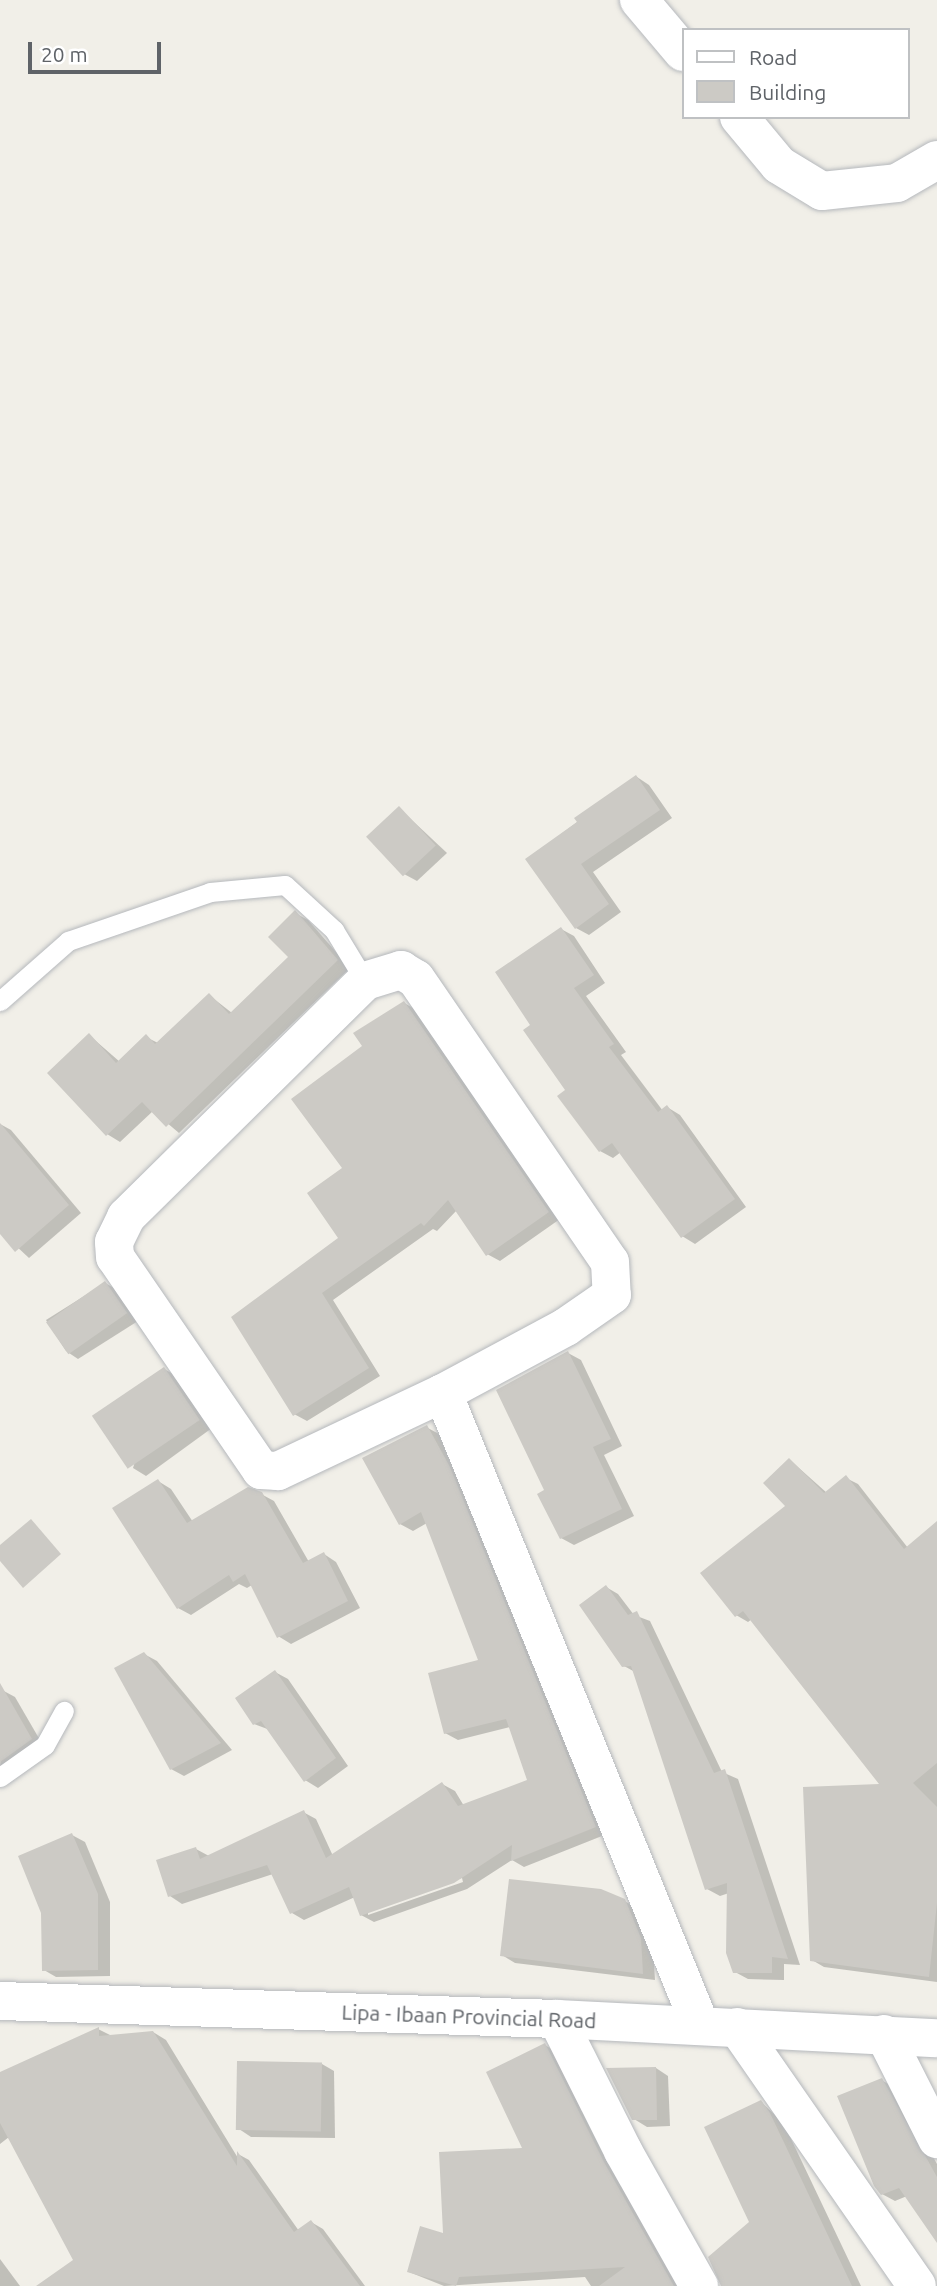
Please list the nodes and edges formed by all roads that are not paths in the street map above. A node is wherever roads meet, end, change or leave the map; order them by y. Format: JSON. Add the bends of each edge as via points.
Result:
{"nodes":[{"id":1,"x":639,"y":0,"type":"edge"},
{"id":2,"x":682,"y":51,"type":"edge"},
{"id":3,"x":741,"y":119,"type":"edge"},
{"id":4,"x":937,"y":160,"type":"edge"},
{"id":5,"x":365,"y":981,"type":"junction"},
{"id":6,"x":0,"y":1001,"type":"edge"},
{"id":7,"x":443,"y":1393,"type":"junction"},
{"id":8,"x":64,"y":1711,"type":"dead end"},
{"id":9,"x":0,"y":1777,"type":"edge"},
{"id":10,"x":3,"y":1994,"type":"edge"},
{"id":11,"x":557,"y":2019,"type":"junction"},
{"id":12,"x":718,"y":2026,"type":"junction"},
{"id":13,"x":884,"y":2034,"type":"junction"},
{"id":14,"x":937,"y":2038,"type":"edge"},
{"id":15,"x":937,"y":2139,"type":"edge"},
{"id":16,"x":699,"y":2286,"type":"edge"},
{"id":17,"x":917,"y":2286,"type":"edge"}],
"edges":[{"from":1,"to":2,"type":"street"},
{"from":3,"to":4,"type":"street","via":[[779,165],[822,191],[897,183]]},
{"from":5,"to":6,"type":"lane","via":[[334,930],[285,885],[210,892],[68,941]]},
{"from":5,"to":7,"type":"street","via":[[401,970],[415,979],[610,1262],[614,1280],[612,1295],[598,1307]]},
{"from":5,"to":7,"type":"street","via":[[126,1217],[114,1242],[115,1257],[261,1470],[278,1471]]},
{"from":7,"to":12,"type":"street"},
{"from":8,"to":9,"type":"lane","via":[[45,1745]]},
{"from":10,"to":11,"type":"street","name":"Lipa - Ibaan Provincial Road"},
{"from":11,"to":12,"type":"street","name":"Lipa - Ibaan Provincial Road"},
{"from":11,"to":16,"type":"street","via":[[623,2151]]},
{"from":12,"to":13,"type":"street","name":"Lipa - Ibaan Provincial Road"},
{"from":12,"to":17,"type":"street"},
{"from":13,"to":14,"type":"street","name":"Lipa - Ibaan Provincial Road"},
{"from":13,"to":15,"type":"street"}]}
